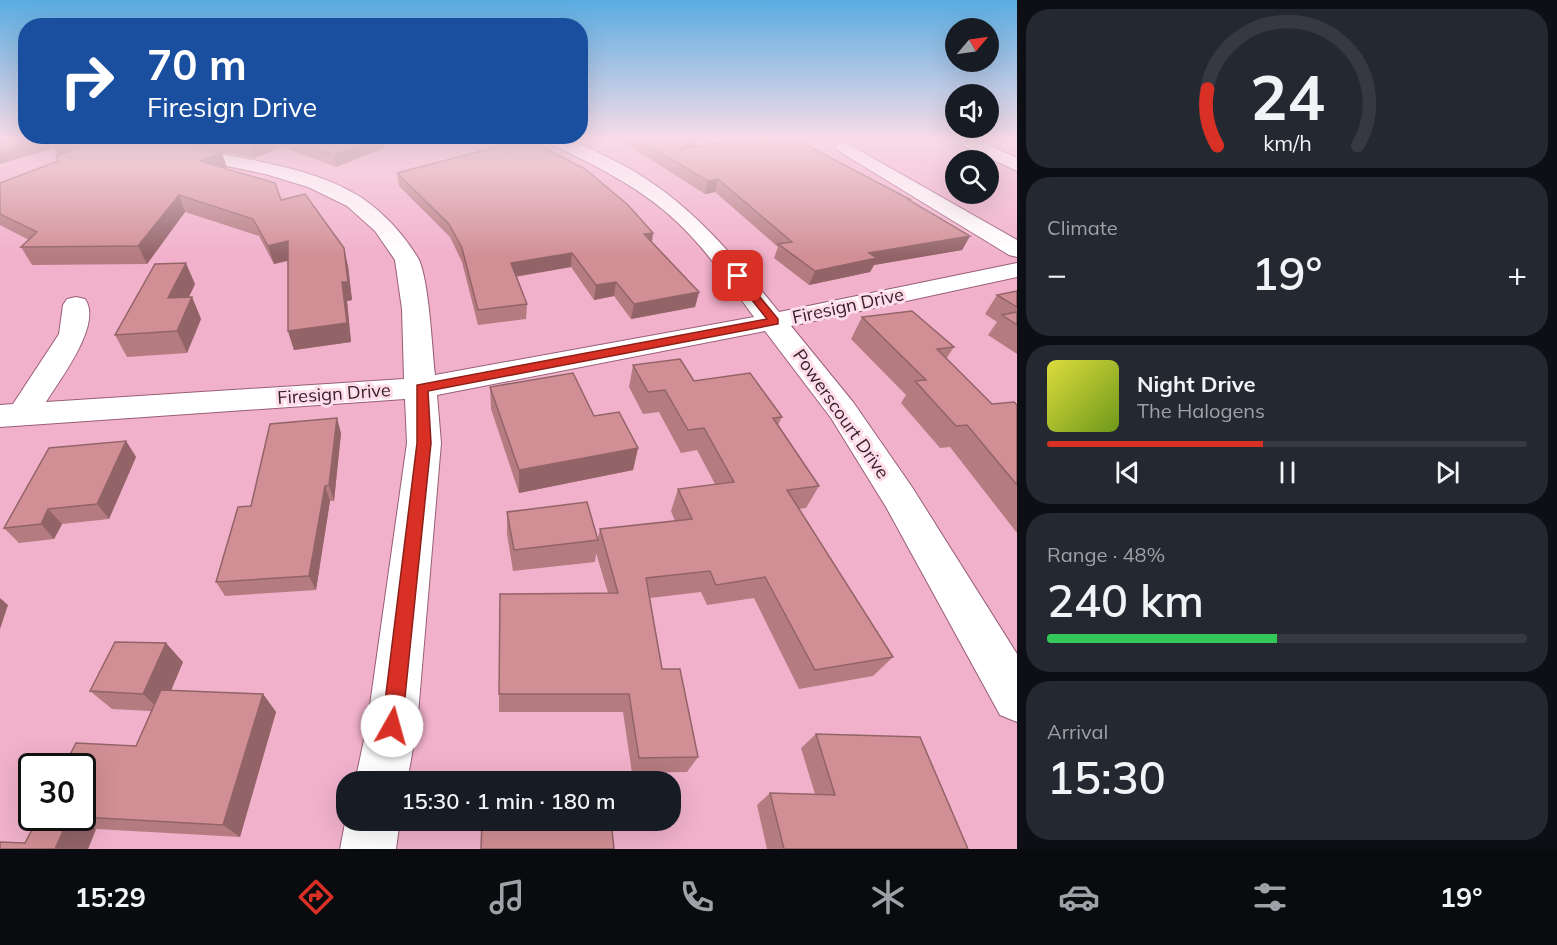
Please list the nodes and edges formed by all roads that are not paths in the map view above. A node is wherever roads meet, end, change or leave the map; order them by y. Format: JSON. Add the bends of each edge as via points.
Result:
{"nodes":[{"id":1,"x":297,"y":178,"type":"edge"},
{"id":2,"x":630,"y":178,"type":"edge"},
{"id":3,"x":896,"y":178,"type":"edge"},
{"id":4,"x":1017,"y":250,"type":"edge"},
{"id":5,"x":1017,"y":270,"type":"edge"},
{"id":6,"x":76,"y":304,"type":"dead end"},
{"id":7,"x":774,"y":321,"type":"junction"},
{"id":8,"x":421,"y":388,"type":"junction"},
{"id":9,"x":11,"y":416,"type":"edge"},
{"id":10,"x":1017,"y":698,"type":"edge"},
{"id":11,"x":383,"y":771,"type":"edge"},
{"id":12,"x":371,"y":831,"type":"edge"},
{"id":13,"x":368,"y":849,"type":"edge"}],
"edges":[{"from":1,"to":8,"type":"street","via":[[354,202],[383,226],[407,260]]},
{"from":2,"to":7,"type":"street","name":"Powerscourt Drive","via":[[682,215],[713,246]]},
{"from":3,"to":4,"type":"street"},
{"from":5,"to":7,"type":"street","name":"Firesign Drive"},
{"from":6,"to":9,"type":"street","via":[[73,334]]},
{"from":7,"to":8,"type":"street","name":"Firesign Drive"},
{"from":7,"to":10,"type":"street","name":"Powerscourt Drive","via":[[842,410],[899,497]]},
{"from":8,"to":9,"type":"street","name":"Firesign Drive"},
{"from":8,"to":11,"type":"street","via":[[424,443],[415,537]]},
{"from":12,"to":13,"type":"street"}]}
